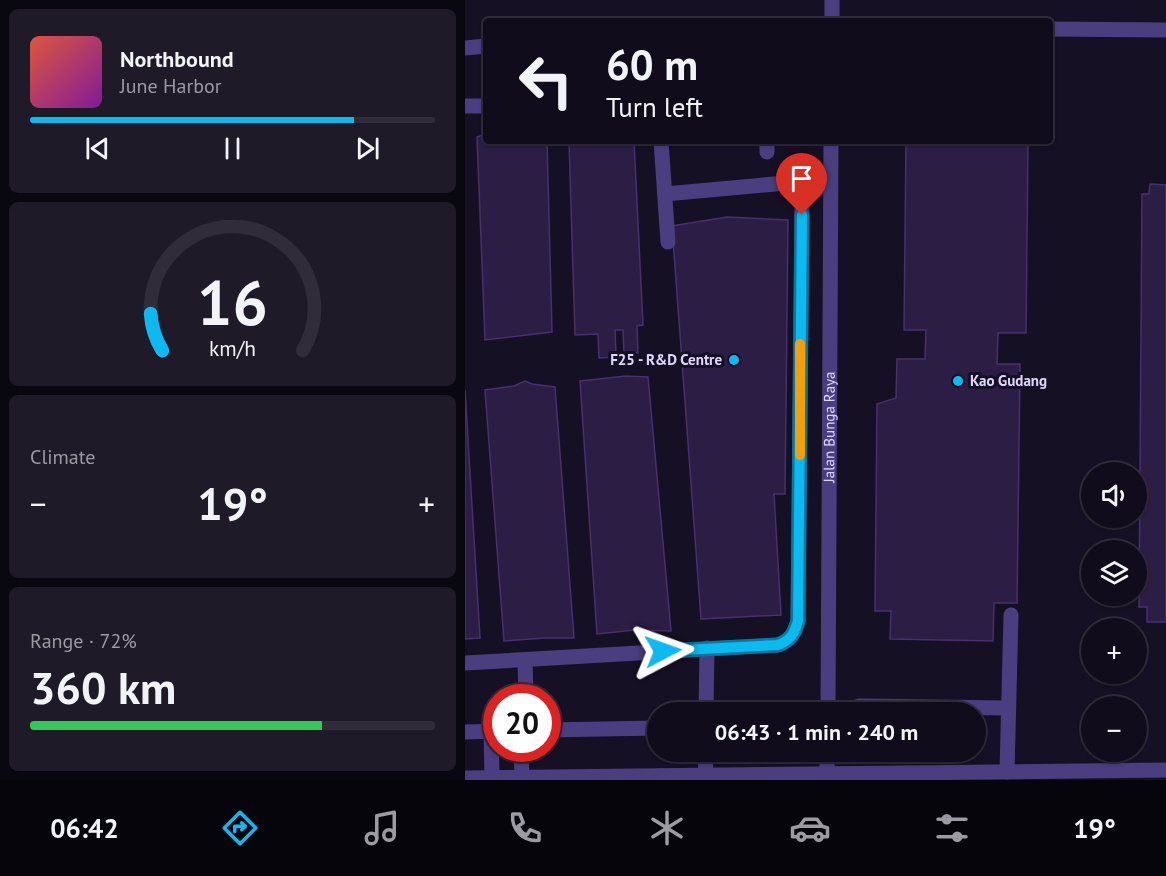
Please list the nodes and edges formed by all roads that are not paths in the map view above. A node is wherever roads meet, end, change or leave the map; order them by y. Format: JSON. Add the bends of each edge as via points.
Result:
{"nodes":[{"id":1,"x":832,"y":0,"type":"edge"},
{"id":2,"x":832,"y":18,"type":"edge"},
{"id":3,"x":1053,"y":29,"type":"edge"},
{"id":4,"x":1166,"y":30,"type":"edge"},
{"id":5,"x":483,"y":46,"type":"edge"},
{"id":6,"x":465,"y":48,"type":"edge"},
{"id":7,"x":465,"y":106,"type":"edge"},
{"id":8,"x":483,"y":106,"type":"edge"},
{"id":9,"x":661,"y":144,"type":"edge"},
{"id":10,"x":831,"y":144,"type":"edge"},
{"id":11,"x":665,"y":194,"type":"junction"},
{"id":12,"x":667,"y":242,"type":"dead end"},
{"id":13,"x":1011,"y":615,"type":"dead end"},
{"id":14,"x":707,"y":648,"type":"junction"},
{"id":15,"x":525,"y":660,"type":"junction"},
{"id":16,"x":465,"y":663,"type":"edge"},
{"id":17,"x":526,"y":684,"type":"edge"},
{"id":18,"x":706,"y":702,"type":"edge"},
{"id":19,"x":828,"y":702,"type":"edge"},
{"id":20,"x":986,"y":708,"type":"edge"},
{"id":21,"x":1008,"y":708,"type":"junction"},
{"id":22,"x":647,"y":728,"type":"edge"},
{"id":23,"x":561,"y":730,"type":"edge"},
{"id":24,"x":483,"y":731,"type":"edge"},
{"id":25,"x":465,"y":732,"type":"edge"},
{"id":26,"x":493,"y":762,"type":"edge"},
{"id":27,"x":521,"y":762,"type":"edge"},
{"id":28,"x":705,"y":762,"type":"edge"},
{"id":29,"x":1166,"y":770,"type":"edge"},
{"id":30,"x":1007,"y":772,"type":"junction"},
{"id":31,"x":706,"y":776,"type":"junction"},
{"id":32,"x":827,"y":777,"type":"edge"},
{"id":33,"x":465,"y":778,"type":"edge"},
{"id":34,"x":492,"y":778,"type":"junction"},
{"id":35,"x":522,"y":778,"type":"junction"}],
"edges":[{"from":1,"to":2,"type":"street"},
{"from":3,"to":4,"type":"street"},
{"from":5,"to":6,"type":"street"},
{"from":7,"to":8,"type":"street"},
{"from":9,"to":11,"type":"street"},
{"from":10,"to":19,"type":"street","name":"Jalan Bunga Raya"},
{"from":11,"to":12,"type":"street"},
{"from":11,"to":14,"type":"street","via":[[796,182],[802,191],[798,621],[795,633],[778,645]]},
{"from":13,"to":21,"type":"street"},
{"from":14,"to":15,"type":"street"},
{"from":14,"to":18,"type":"street"},
{"from":15,"to":16,"type":"street"},
{"from":15,"to":17,"type":"street"},
{"from":20,"to":21,"type":"street"},
{"from":21,"to":30,"type":"street"},
{"from":22,"to":23,"type":"street"},
{"from":24,"to":25,"type":"street"},
{"from":26,"to":34,"type":"street"},
{"from":27,"to":35,"type":"street"},
{"from":28,"to":31,"type":"street"},
{"from":29,"to":30,"type":"street"},
{"from":30,"to":32,"type":"street"},
{"from":31,"to":32,"type":"street"},
{"from":31,"to":35,"type":"street"},
{"from":33,"to":34,"type":"street"},
{"from":34,"to":35,"type":"street"}]}
